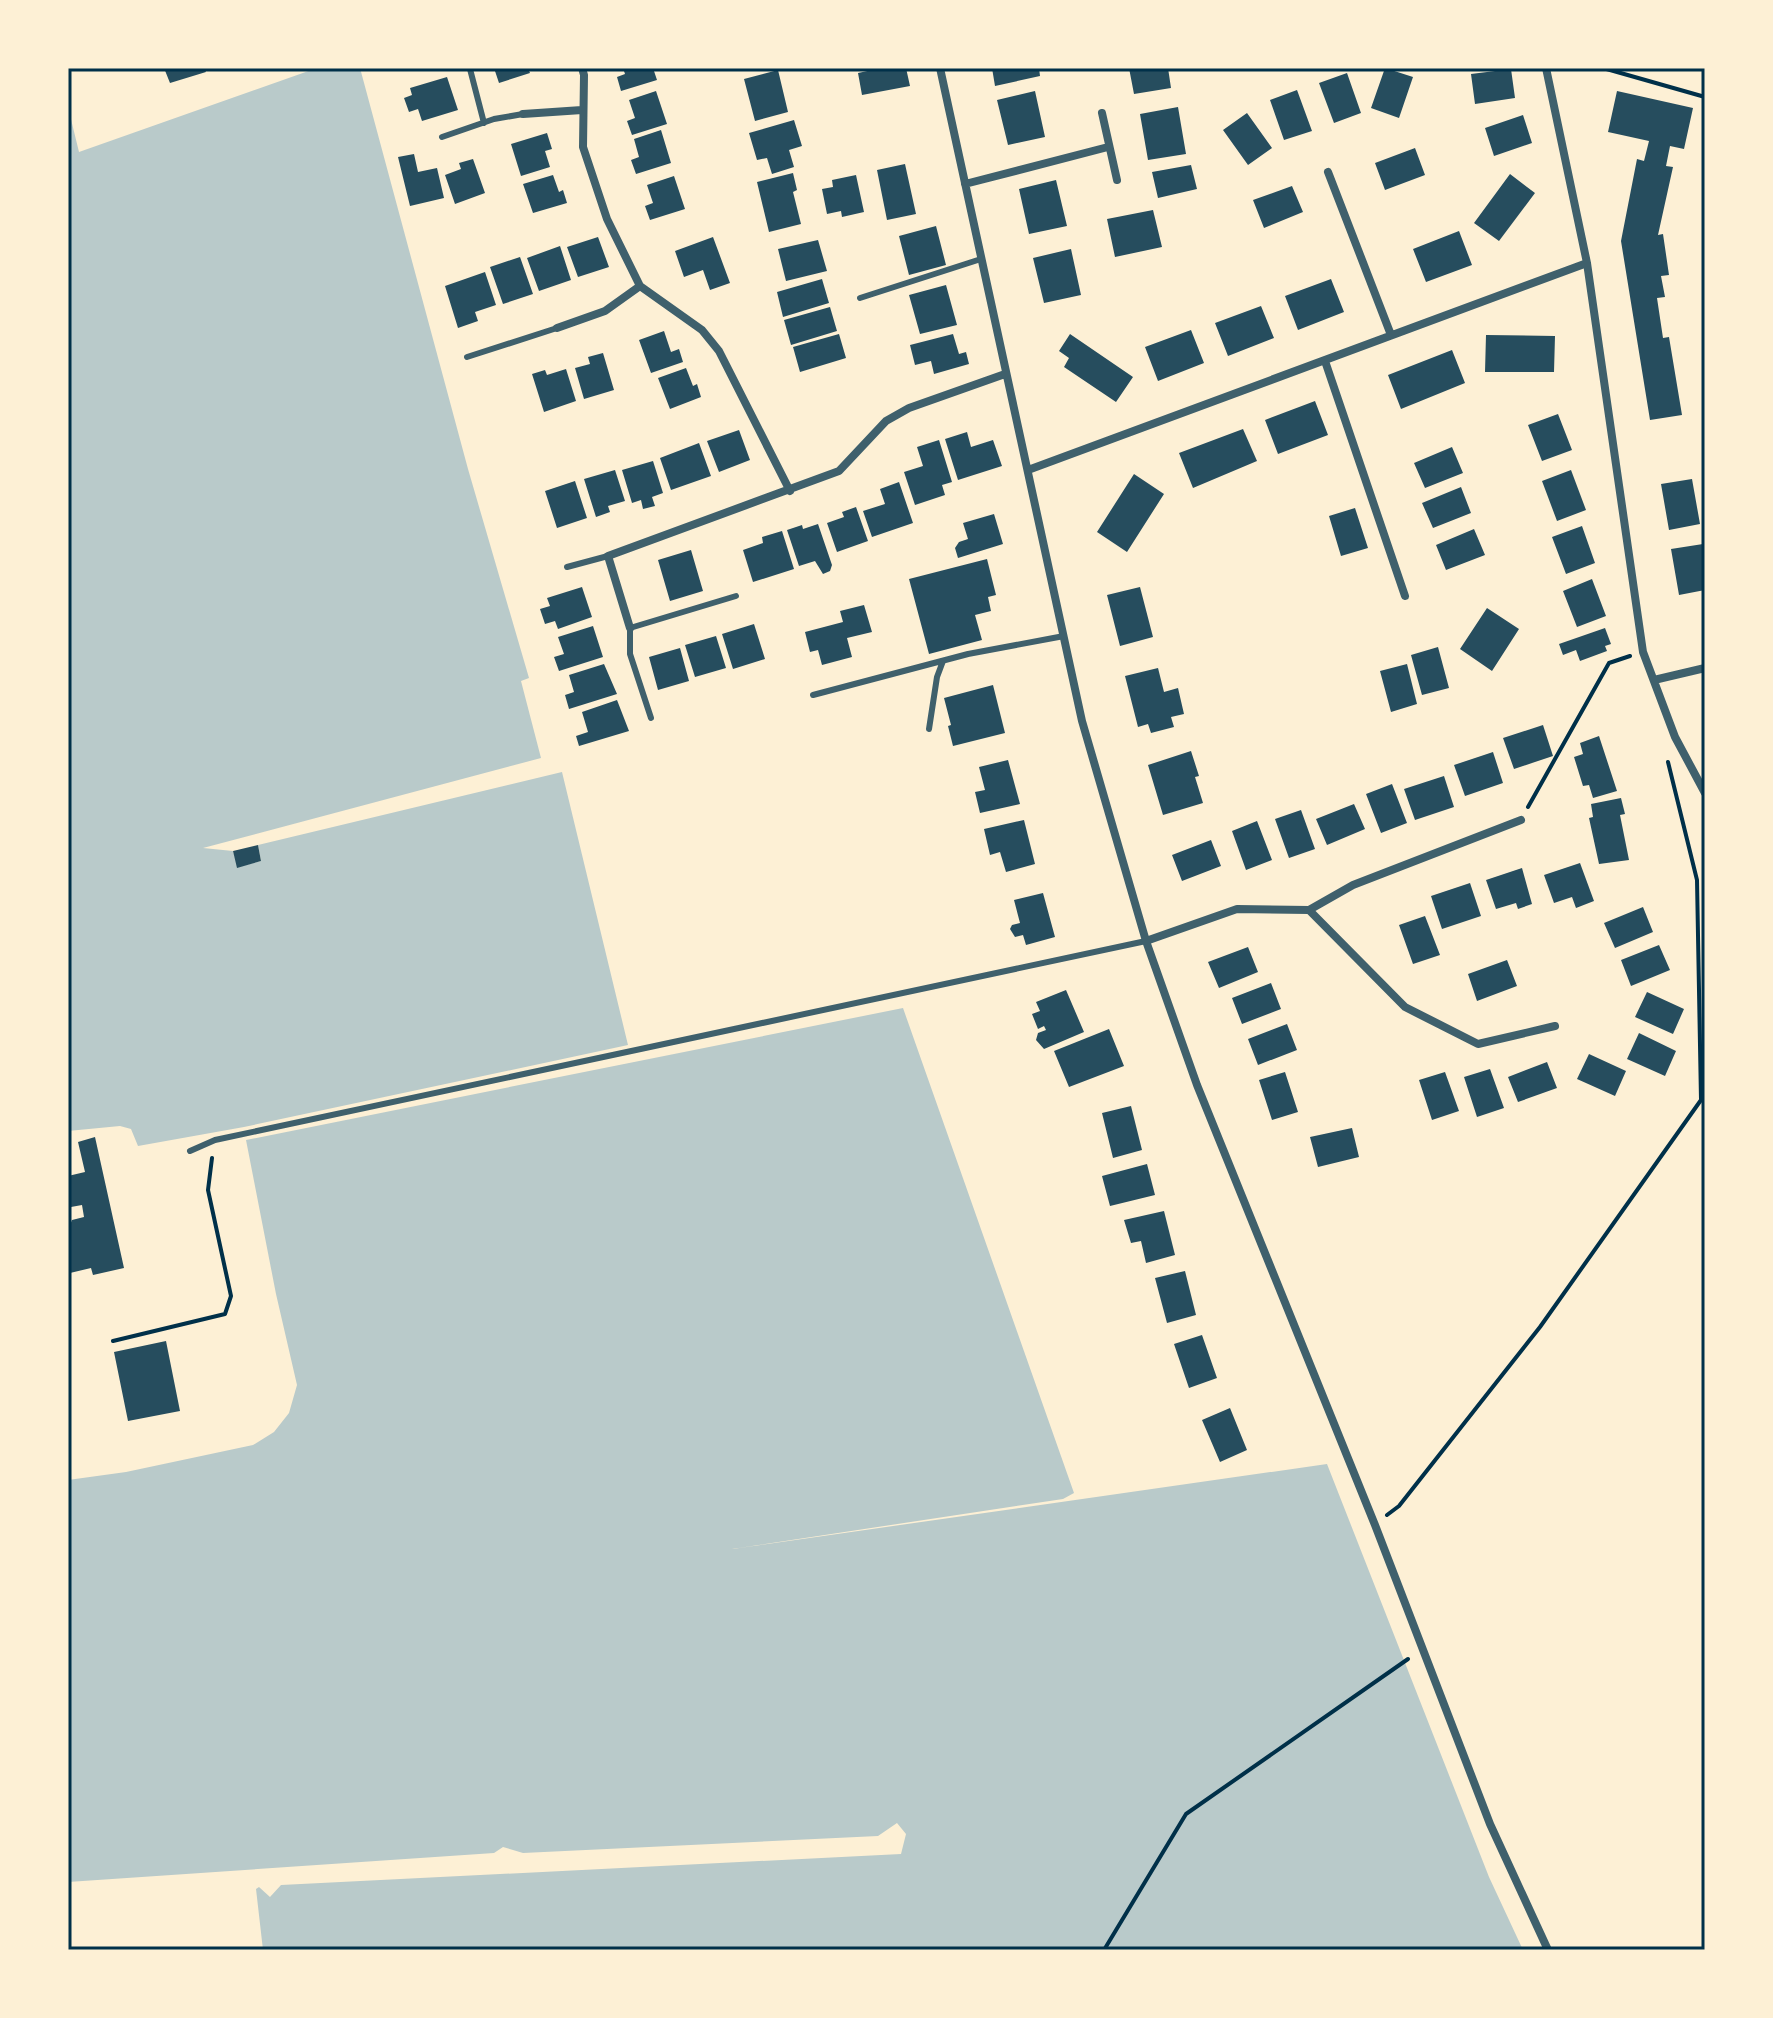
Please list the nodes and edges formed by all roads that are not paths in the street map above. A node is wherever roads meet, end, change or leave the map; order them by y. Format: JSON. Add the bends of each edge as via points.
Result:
{"nodes":[{"id":1,"x":582,"y":68,"type":"edge"},
{"id":2,"x":940,"y":68,"type":"edge"},
{"id":3,"x":1546,"y":68,"type":"edge"},
{"id":4,"x":470,"y":69,"type":"edge"},
{"id":5,"x":582,"y":110,"type":"junction"},
{"id":6,"x":1102,"y":113,"type":"dead end"},
{"id":7,"x":523,"y":114,"type":"joint"},
{"id":8,"x":484,"y":123,"type":"junction"},
{"id":9,"x":442,"y":137,"type":"dead end"},
{"id":10,"x":1108,"y":147,"type":"junction"},
{"id":11,"x":1328,"y":172,"type":"dead end"},
{"id":12,"x":1117,"y":180,"type":"dead end"},
{"id":13,"x":965,"y":184,"type":"junction"},
{"id":14,"x":981,"y":259,"type":"junction"},
{"id":15,"x":1587,"y":263,"type":"junction"},
{"id":16,"x":640,"y":286,"type":"junction"},
{"id":17,"x":860,"y":298,"type":"dead end"},
{"id":18,"x":557,"y":328,"type":"joint"},
{"id":19,"x":1391,"y":335,"type":"junction"},
{"id":20,"x":467,"y":357,"type":"dead end"},
{"id":21,"x":1325,"y":361,"type":"junction"},
{"id":22,"x":1005,"y":374,"type":"junction"},
{"id":23,"x":1028,"y":470,"type":"junction"},
{"id":24,"x":790,"y":491,"type":"junction"},
{"id":25,"x":608,"y":556,"type":"junction"},
{"id":26,"x":567,"y":567,"type":"dead end"},
{"id":27,"x":736,"y":596,"type":"dead end"},
{"id":28,"x":1405,"y":596,"type":"dead end"},
{"id":29,"x":630,"y":628,"type":"junction"},
{"id":30,"x":1064,"y":636,"type":"junction"},
{"id":31,"x":943,"y":661,"type":"junction"},
{"id":32,"x":1705,"y":668,"type":"edge"},
{"id":33,"x":1654,"y":680,"type":"junction"},
{"id":34,"x":813,"y":695,"type":"dead end"},
{"id":35,"x":651,"y":718,"type":"dead end"},
{"id":36,"x":929,"y":729,"type":"dead end"},
{"id":37,"x":1705,"y":793,"type":"edge"},
{"id":38,"x":1521,"y":820,"type":"road end"},
{"id":39,"x":1309,"y":910,"type":"junction"},
{"id":40,"x":1146,"y":941,"type":"junction"},
{"id":41,"x":1555,"y":1026,"type":"dead end"},
{"id":42,"x":190,"y":1151,"type":"dead end"},
{"id":43,"x":1548,"y":1950,"type":"edge"}],
"edges":[{"from":1,"to":5,"type":"street"},
{"from":2,"to":13,"type":"street"},
{"from":3,"to":15,"type":"street"},
{"from":4,"to":8,"type":"lane"},
{"from":5,"to":7,"type":"street"},
{"from":5,"to":16,"type":"street","via":[[583,147],[607,219]]},
{"from":6,"to":10,"type":"street"},
{"from":7,"to":8,"type":"lane"},
{"from":8,"to":9,"type":"lane"},
{"from":10,"to":12,"type":"street"},
{"from":10,"to":13,"type":"street"},
{"from":11,"to":19,"type":"street"},
{"from":13,"to":14,"type":"street"},
{"from":14,"to":17,"type":"lane"},
{"from":14,"to":22,"type":"street"},
{"from":15,"to":19,"type":"street"},
{"from":15,"to":33,"type":"street","via":[[1643,652]]},
{"from":16,"to":18,"type":"street","via":[[605,311]]},
{"from":16,"to":24,"type":"street","via":[[702,330],[719,351]]},
{"from":18,"to":20,"type":"lane"},
{"from":19,"to":21,"type":"street"},
{"from":21,"to":23,"type":"street"},
{"from":21,"to":28,"type":"street"},
{"from":22,"to":23,"type":"street"},
{"from":22,"to":24,"type":"street","via":[[909,408],[886,421],[839,471]]},
{"from":23,"to":30,"type":"street"},
{"from":24,"to":25,"type":"street"},
{"from":25,"to":26,"type":"lane"},
{"from":25,"to":29,"type":"street"},
{"from":27,"to":29,"type":"lane"},
{"from":29,"to":35,"type":"lane","via":[[630,654]]},
{"from":30,"to":31,"type":"lane"},
{"from":30,"to":40,"type":"street","via":[[1082,721]]},
{"from":31,"to":34,"type":"lane"},
{"from":31,"to":36,"type":"lane"},
{"from":32,"to":33,"type":"street"},
{"from":33,"to":37,"type":"street","via":[[1675,737]]},
{"from":38,"to":39,"type":"street","via":[[1353,885]]},
{"from":39,"to":40,"type":"street","via":[[1237,909]]},
{"from":39,"to":41,"type":"street","via":[[1405,1007],[1478,1044]]},
{"from":40,"to":42,"type":"lane","via":[[215,1140]]},
{"from":40,"to":43,"type":"street","via":[[1197,1085],[1490,1824]]}]}
